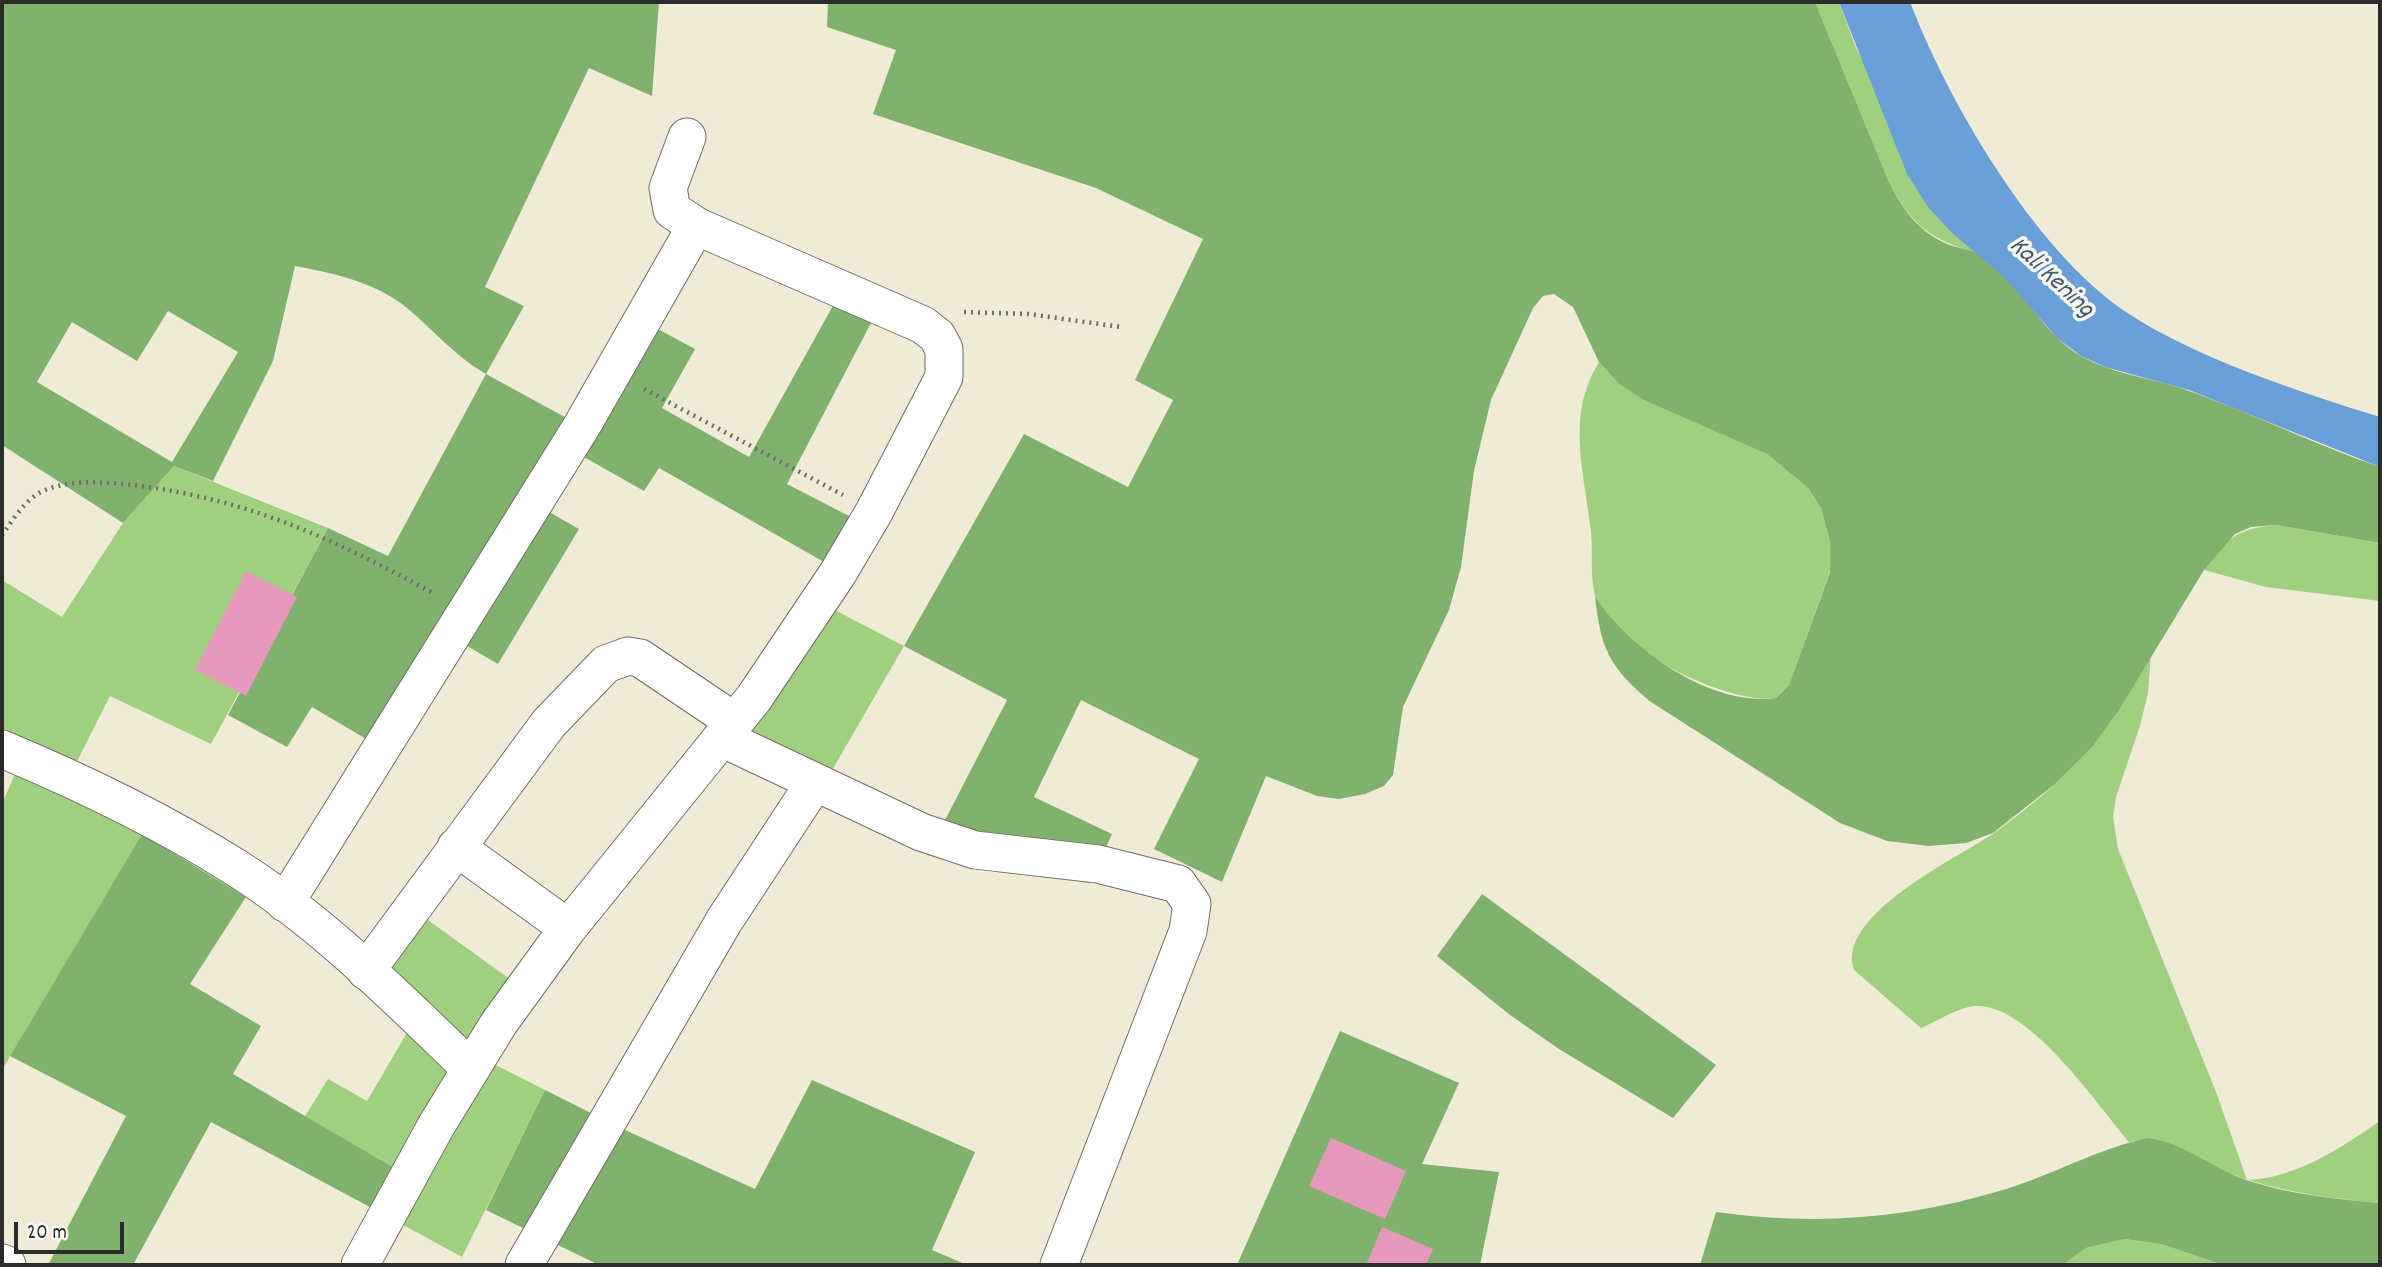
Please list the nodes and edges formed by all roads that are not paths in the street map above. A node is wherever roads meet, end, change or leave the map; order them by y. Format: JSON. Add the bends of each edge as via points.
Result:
{"nodes":[{"id":1,"x":687,"y":137,"type":"dead end"},
{"id":2,"x":696,"y":226,"type":"junction"},
{"id":3,"x":728,"y":730,"type":"junction"},
{"id":4,"x":2,"y":749,"type":"edge"},
{"id":5,"x":815,"y":782,"type":"junction"},
{"id":6,"x":456,"y":847,"type":"junction"},
{"id":7,"x":285,"y":903,"type":"junction"},
{"id":8,"x":568,"y":928,"type":"junction"},
{"id":9,"x":366,"y":971,"type":"junction"},
{"id":10,"x":470,"y":1068,"type":"junction"},
{"id":11,"x":2,"y":1263,"type":"edge"},
{"id":12,"x":7,"y":1265,"type":"edge"},
{"id":13,"x":360,"y":1265,"type":"edge"},
{"id":14,"x":524,"y":1265,"type":"edge"},
{"id":15,"x":1059,"y":1265,"type":"edge"}],
"edges":[{"from":1,"to":2,"type":"street","via":[[672,174],[668,199],[672,210]]},
{"from":2,"to":3,"type":"street","via":[[923,325],[944,349],[944,377],[874,512],[793,642]]},
{"from":2,"to":7,"type":"street","via":[[468,612]]},
{"from":3,"to":5,"type":"street"},
{"from":3,"to":6,"type":"street","via":[[654,665],[628,656],[616,658],[549,723]]},
{"from":3,"to":8,"type":"street"},
{"from":4,"to":7,"type":"street","via":[[170,829],[236,867]]},
{"from":5,"to":14,"type":"street","via":[[724,921]]},
{"from":5,"to":15,"type":"street","via":[[921,831],[975,850],[1098,864],[1164,879],[1187,893],[1192,904],[1188,931]]},
{"from":6,"to":8,"type":"street"},
{"from":6,"to":9,"type":"street"},
{"from":7,"to":9,"type":"street"},
{"from":8,"to":10,"type":"street"},
{"from":9,"to":10,"type":"street"},
{"from":10,"to":13,"type":"street"},
{"from":11,"to":12,"type":"street"}]}
